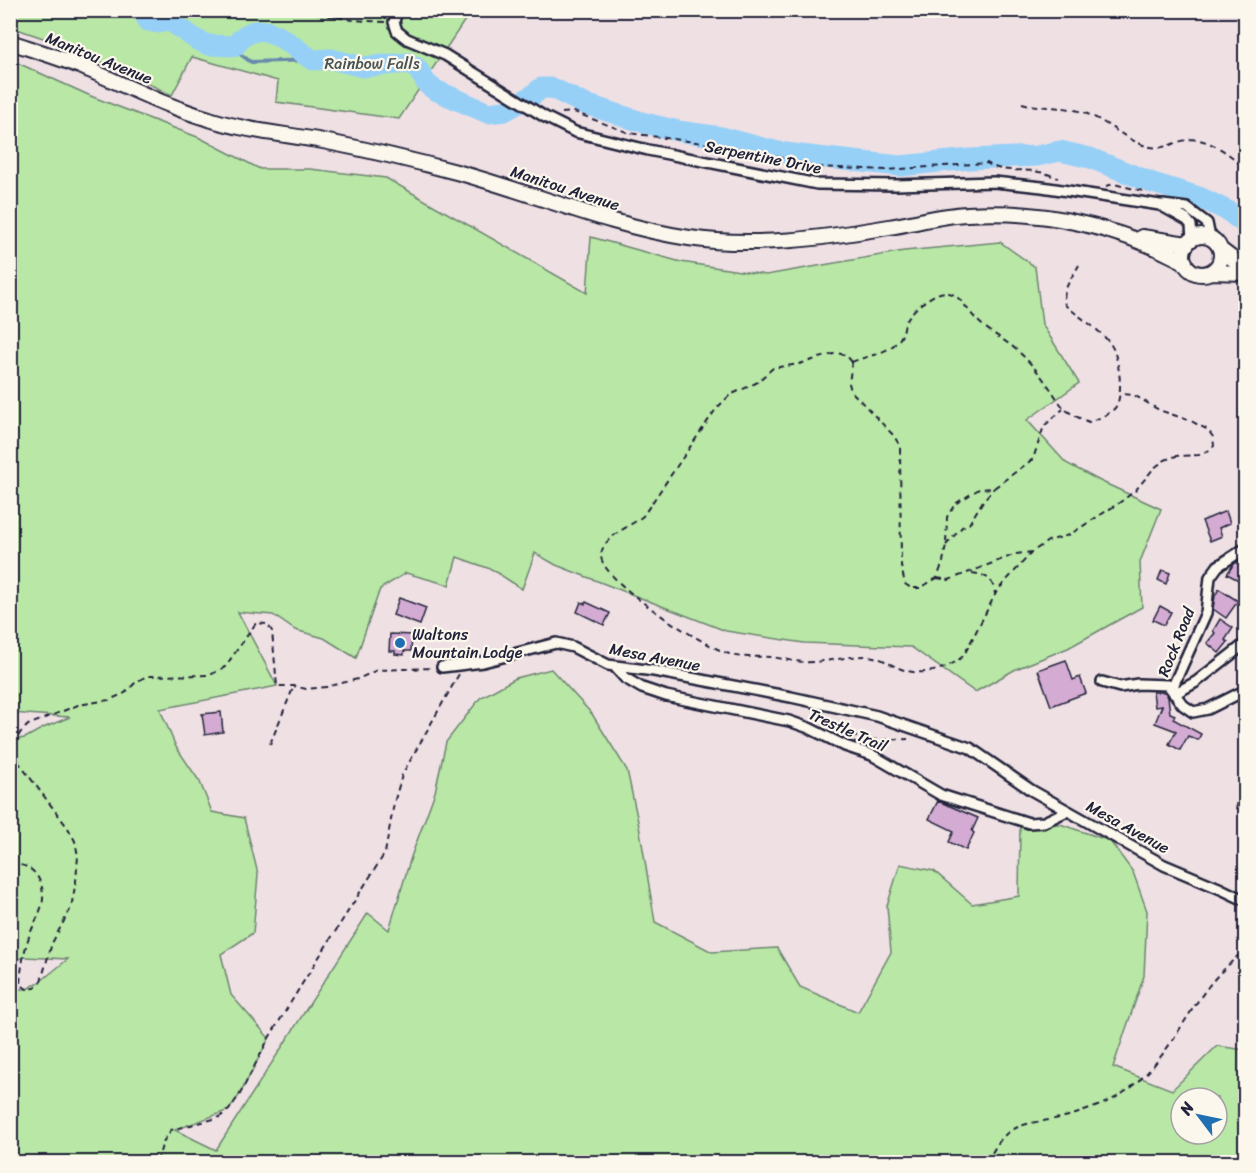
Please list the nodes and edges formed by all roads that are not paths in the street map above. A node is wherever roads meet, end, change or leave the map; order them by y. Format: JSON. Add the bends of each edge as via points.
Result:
{"nodes":[{"id":1,"x":401,"y":10,"type":"edge"},
{"id":2,"x":10,"y":42,"type":"edge"},
{"id":3,"x":1160,"y":205,"type":"junction"},
{"id":4,"x":1125,"y":235,"type":"junction"},
{"id":5,"x":1210,"y":238,"type":"junction"},
{"id":6,"x":1189,"y":242,"type":"junction"},
{"id":7,"x":1221,"y":250,"type":"junction"},
{"id":8,"x":1185,"y":262,"type":"junction"},
{"id":9,"x":1245,"y":271,"type":"edge"},
{"id":10,"x":1210,"y":272,"type":"junction"},
{"id":11,"x":1245,"y":548,"type":"edge"},
{"id":12,"x":1245,"y":643,"type":"edge"},
{"id":13,"x":614,"y":666,"type":"junction"},
{"id":14,"x":442,"y":668,"type":"road end"},
{"id":15,"x":1102,"y":681,"type":"dead end"},
{"id":16,"x":1245,"y":690,"type":"edge"},
{"id":17,"x":1174,"y":694,"type":"junction"},
{"id":18,"x":1067,"y":811,"type":"junction"},
{"id":19,"x":1245,"y":901,"type":"edge"}],
"edges":[{"from":1,"to":3,"type":"street","name":"Serpentine Drive","via":[[394,22],[397,31],[407,39],[445,55],[545,117],[575,132],[604,140],[817,184],[994,182]]},
{"from":2,"to":4,"type":"main road","name":"Manitou Avenue","via":[[210,120],[417,162],[605,219],[692,239],[795,239],[965,214],[1001,213]]},
{"from":3,"to":5,"type":"street","via":[[1187,208],[1208,223]]},
{"from":3,"to":6,"type":"street","name":"Serpentine Drive","via":[[1191,225]]},
{"from":4,"to":6,"type":"main road","name":"Manitou Avenue"},
{"from":4,"to":8,"type":"main road","name":"Manitou Avenue"},
{"from":5,"to":6,"type":"main road","via":[[1201,236]]},
{"from":5,"to":7,"type":"main road"},
{"from":6,"to":8,"type":"main road"},
{"from":7,"to":9,"type":"main road"},
{"from":7,"to":10,"type":"main road","via":[[1219,264]]},
{"from":8,"to":10,"type":"main road","via":[[1196,273]]},
{"from":9,"to":10,"type":"main road"},
{"from":11,"to":17,"type":"street","name":"Rock Road","via":[[1218,566],[1210,577],[1206,613],[1174,684]]},
{"from":12,"to":17,"type":"street","via":[[1196,682]]},
{"from":13,"to":14,"type":"street","name":"Mesa Avenue","via":[[573,647],[556,644]]},
{"from":13,"to":18,"type":"street","name":"Mesa Avenue","via":[[877,716],[970,748]]},
{"from":13,"to":18,"type":"street","name":"Trestle Trail","via":[[642,688],[666,696],[809,728],[872,755],[941,795],[1029,823],[1044,822]]},
{"from":15,"to":17,"type":"street","via":[[1120,687],[1168,685]]},
{"from":16,"to":17,"type":"street","via":[[1197,712],[1189,710]]},
{"from":18,"to":19,"type":"street","name":"Mesa Avenue","via":[[1164,865]]}]}
